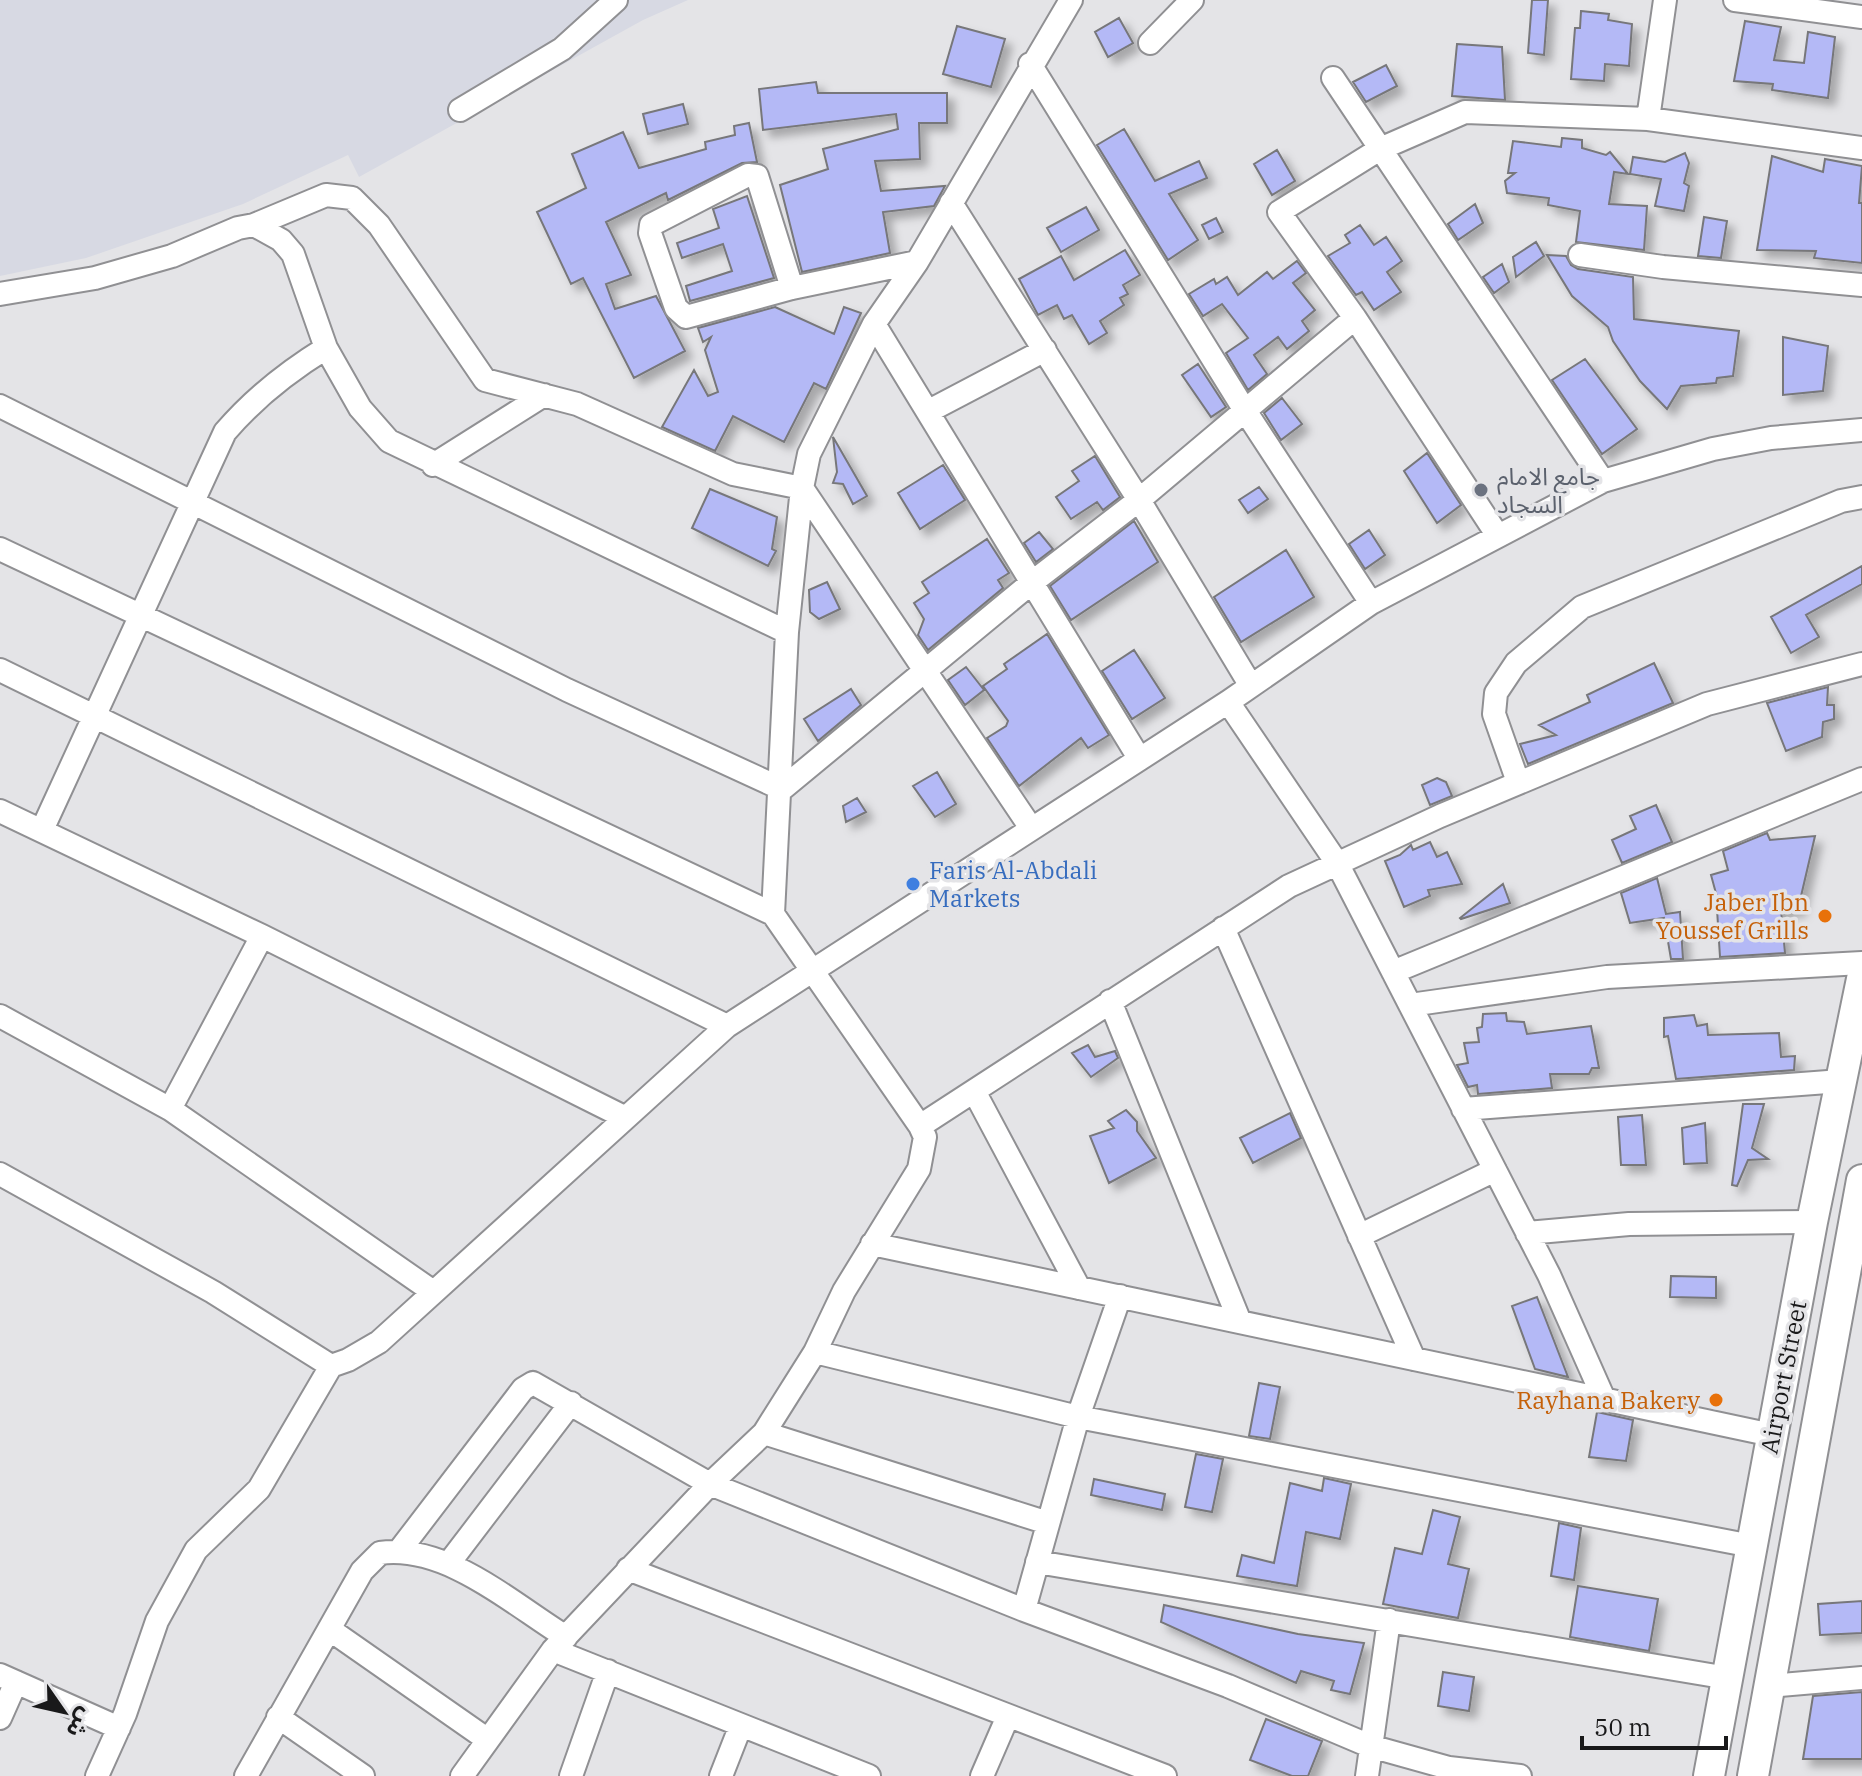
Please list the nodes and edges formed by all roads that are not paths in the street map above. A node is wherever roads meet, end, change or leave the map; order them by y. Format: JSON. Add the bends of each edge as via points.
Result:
{"nodes":[{"id":1,"x":616,"y":0,"type":"edge"},
{"id":2,"x":1071,"y":0,"type":"edge"},
{"id":3,"x":1192,"y":0,"type":"edge"},
{"id":4,"x":1665,"y":0,"type":"edge"},
{"id":5,"x":1735,"y":0,"type":"edge"},
{"id":6,"x":1862,"y":17,"type":"edge"},
{"id":7,"x":1150,"y":43,"type":"dead end"},
{"id":8,"x":1030,"y":64,"type":"junction"},
{"id":9,"x":1333,"y":78,"type":"dead end"},
{"id":10,"x":460,"y":110,"type":"dead end"},
{"id":11,"x":1648,"y":119,"type":"junction"},
{"id":12,"x":1862,"y":148,"type":"edge"},
{"id":13,"x":1380,"y":149,"type":"junction"},
{"id":14,"x":951,"y":203,"type":"junction"},
{"id":15,"x":254,"y":225,"type":"junction"},
{"id":16,"x":1580,"y":255,"type":"dead end"},
{"id":17,"x":917,"y":262,"type":"junction"},
{"id":18,"x":1862,"y":285,"type":"edge"},
{"id":19,"x":792,"y":288,"type":"junction"},
{"id":20,"x":0,"y":294,"type":"edge"},
{"id":21,"x":1355,"y":318,"type":"junction"},
{"id":22,"x":874,"y":324,"type":"junction"},
{"id":23,"x":326,"y":348,"type":"junction"},
{"id":24,"x":1045,"y":350,"type":"junction"},
{"id":25,"x":544,"y":395,"type":"junction"},
{"id":26,"x":0,"y":406,"type":"edge"},
{"id":27,"x":1244,"y":409,"type":"junction"},
{"id":28,"x":929,"y":411,"type":"junction"},
{"id":29,"x":1862,"y":430,"type":"edge"},
{"id":30,"x":433,"y":465,"type":"junction"},
{"id":31,"x":1603,"y":481,"type":"junction"},
{"id":32,"x":802,"y":488,"type":"junction"},
{"id":33,"x":1862,"y":497,"type":"edge"},
{"id":34,"x":193,"y":500,"type":"junction"},
{"id":35,"x":1139,"y":500,"type":"junction"},
{"id":36,"x":1498,"y":536,"type":"junction"},
{"id":37,"x":0,"y":549,"type":"edge"},
{"id":38,"x":1030,"y":584,"type":"junction"},
{"id":39,"x":1371,"y":603,"type":"junction"},
{"id":40,"x":139,"y":617,"type":"junction"},
{"id":41,"x":787,"y":632,"type":"junction"},
{"id":42,"x":1862,"y":664,"type":"edge"},
{"id":43,"x":0,"y":670,"type":"edge"},
{"id":44,"x":925,"y":671,"type":"junction"},
{"id":45,"x":1251,"y":686,"type":"junction"},
{"id":46,"x":1228,"y":702,"type":"junction"},
{"id":47,"x":94,"y":716,"type":"junction"},
{"id":48,"x":1139,"y":758,"type":"junction"},
{"id":49,"x":1862,"y":779,"type":"edge"},
{"id":50,"x":1518,"y":782,"type":"junction"},
{"id":51,"x":782,"y":789,"type":"junction"},
{"id":52,"x":0,"y":811,"type":"edge"},
{"id":53,"x":1031,"y":828,"type":"junction"},
{"id":54,"x":42,"y":830,"type":"junction"},
{"id":55,"x":1337,"y":863,"type":"junction"},
{"id":56,"x":773,"y":914,"type":"junction"},
{"id":57,"x":1223,"y":928,"type":"junction"},
{"id":58,"x":262,"y":936,"type":"junction"},
{"id":59,"x":1862,"y":963,"type":"edge"},
{"id":60,"x":812,"y":970,"type":"junction"},
{"id":61,"x":1393,"y":972,"type":"junction"},
{"id":62,"x":1862,"y":979,"type":"edge"},
{"id":63,"x":1110,"y":1001,"type":"junction"},
{"id":64,"x":1410,"y":1005,"type":"junction"},
{"id":65,"x":0,"y":1016,"type":"edge"},
{"id":66,"x":727,"y":1026,"type":"junction"},
{"id":67,"x":1841,"y":1081,"type":"junction"},
{"id":68,"x":974,"y":1091,"type":"junction"},
{"id":69,"x":170,"y":1109,"type":"junction"},
{"id":70,"x":1463,"y":1109,"type":"junction"},
{"id":71,"x":624,"y":1117,"type":"junction"},
{"id":72,"x":920,"y":1126,"type":"junction"},
{"id":73,"x":1495,"y":1170,"type":"junction"},
{"id":74,"x":0,"y":1174,"type":"edge"},
{"id":75,"x":1862,"y":1180,"type":"edge"},
{"id":76,"x":1812,"y":1222,"type":"junction"},
{"id":77,"x":1527,"y":1233,"type":"junction"},
{"id":78,"x":1359,"y":1236,"type":"junction"},
{"id":79,"x":872,"y":1244,"type":"junction"},
{"id":80,"x":1079,"y":1288,"type":"junction"},
{"id":81,"x":432,"y":1291,"type":"junction"},
{"id":82,"x":1120,"y":1296,"type":"junction"},
{"id":83,"x":1240,"y":1322,"type":"junction"},
{"id":84,"x":1790,"y":1344,"type":"junction"},
{"id":85,"x":1831,"y":1351,"type":"junction"},
{"id":86,"x":815,"y":1352,"type":"junction"},
{"id":87,"x":1414,"y":1359,"type":"junction"},
{"id":88,"x":331,"y":1366,"type":"junction"},
{"id":89,"x":1604,"y":1399,"type":"junction"},
{"id":90,"x":571,"y":1403,"type":"junction"},
{"id":91,"x":1078,"y":1417,"type":"junction"},
{"id":92,"x":1774,"y":1428,"type":"junction"},
{"id":93,"x":764,"y":1433,"type":"junction"},
{"id":94,"x":1816,"y":1433,"type":"junction"},
{"id":95,"x":710,"y":1484,"type":"junction"},
{"id":96,"x":1048,"y":1523,"type":"junction"},
{"id":97,"x":1752,"y":1546,"type":"junction"},
{"id":98,"x":399,"y":1551,"type":"junction"},
{"id":99,"x":1037,"y":1562,"type":"junction"},
{"id":100,"x":449,"y":1563,"type":"junction"},
{"id":101,"x":628,"y":1569,"type":"junction"},
{"id":102,"x":1024,"y":1610,"type":"junction"},
{"id":103,"x":1389,"y":1620,"type":"junction"},
{"id":104,"x":329,"y":1629,"type":"junction"},
{"id":105,"x":559,"y":1643,"type":"junction"},
{"id":106,"x":608,"y":1671,"type":"junction"},
{"id":107,"x":1728,"y":1678,"type":"junction"},
{"id":108,"x":1862,"y":1678,"type":"edge"},
{"id":109,"x":8,"y":1679,"type":"edge"},
{"id":110,"x":1769,"y":1686,"type":"junction"},
{"id":111,"x":1008,"y":1716,"type":"junction"},
{"id":112,"x":278,"y":1717,"type":"junction"},
{"id":113,"x":0,"y":1718,"type":"edge"},
{"id":114,"x":741,"y":1725,"type":"junction"},
{"id":115,"x":119,"y":1728,"type":"junction"},
{"id":116,"x":488,"y":1740,"type":"junction"},
{"id":117,"x":1370,"y":1746,"type":"junction"},
{"id":118,"x":97,"y":1776,"type":"edge"},
{"id":119,"x":246,"y":1776,"type":"edge"},
{"id":120,"x":363,"y":1776,"type":"edge"},
{"id":121,"x":462,"y":1776,"type":"edge"},
{"id":122,"x":571,"y":1776,"type":"edge"},
{"id":123,"x":721,"y":1776,"type":"edge"},
{"id":124,"x":867,"y":1776,"type":"edge"},
{"id":125,"x":982,"y":1776,"type":"edge"},
{"id":126,"x":1165,"y":1776,"type":"edge"},
{"id":127,"x":1367,"y":1776,"type":"edge"},
{"id":128,"x":1520,"y":1776,"type":"edge"},
{"id":129,"x":1709,"y":1776,"type":"edge"},
{"id":130,"x":1753,"y":1776,"type":"edge"}],
"edges":[{"from":1,"to":10,"type":"street","via":[[562,49]]},
{"from":2,"to":8,"type":"street"},
{"from":3,"to":7,"type":"street"},
{"from":4,"to":11,"type":"street"},
{"from":5,"to":6,"type":"street"},
{"from":8,"to":14,"type":"street"},
{"from":8,"to":27,"type":"street"},
{"from":9,"to":13,"type":"street"},
{"from":11,"to":12,"type":"street"},
{"from":11,"to":13,"type":"street","via":[[1465,112]]},
{"from":13,"to":21,"type":"street","via":[[1279,212]]},
{"from":13,"to":31,"type":"street"},
{"from":14,"to":17,"type":"street"},
{"from":14,"to":24,"type":"street"},
{"from":15,"to":20,"type":"street","via":[[95,278]]},
{"from":15,"to":23,"type":"street","via":[[281,240],[293,254]]},
{"from":15,"to":25,"type":"street","via":[[326,195],[352,198],[379,225],[478,373],[494,384]]},
{"from":16,"to":18,"type":"street"},
{"from":17,"to":19,"type":"street"},
{"from":17,"to":22,"type":"street"},
{"from":19,"to":19,"type":"street","via":[[682,316],[651,225],[748,175],[757,176]]},
{"from":21,"to":27,"type":"street"},
{"from":21,"to":36,"type":"street"},
{"from":22,"to":28,"type":"street"},
{"from":22,"to":32,"type":"street","via":[[809,454]]},
{"from":23,"to":30,"type":"street","via":[[376,429]]},
{"from":23,"to":34,"type":"street","via":[[251,402],[225,432]]},
{"from":24,"to":28,"type":"street"},
{"from":24,"to":35,"type":"street"},
{"from":25,"to":30,"type":"street"},
{"from":25,"to":32,"type":"street","via":[[577,404],[717,468]]},
{"from":26,"to":34,"type":"street"},
{"from":27,"to":35,"type":"street"},
{"from":27,"to":39,"type":"street"},
{"from":28,"to":38,"type":"street"},
{"from":29,"to":31,"type":"street","via":[[1713,449]]},
{"from":30,"to":41,"type":"street"},
{"from":31,"to":36,"type":"street"},
{"from":32,"to":41,"type":"street"},
{"from":32,"to":44,"type":"street"},
{"from":33,"to":50,"type":"street","via":[[1582,607],[1516,663],[1496,693],[1494,714]]},
{"from":34,"to":40,"type":"street"},
{"from":34,"to":51,"type":"street","via":[[567,690]]},
{"from":35,"to":38,"type":"street"},
{"from":35,"to":45,"type":"street"},
{"from":36,"to":39,"type":"street"},
{"from":37,"to":40,"type":"street"},
{"from":38,"to":44,"type":"street"},
{"from":38,"to":48,"type":"street"},
{"from":39,"to":45,"type":"street"},
{"from":40,"to":47,"type":"street"},
{"from":40,"to":56,"type":"street"},
{"from":41,"to":51,"type":"street"},
{"from":42,"to":50,"type":"street","via":[[1707,704]]},
{"from":43,"to":47,"type":"street"},
{"from":44,"to":51,"type":"street"},
{"from":44,"to":53,"type":"street"},
{"from":45,"to":46,"type":"street"},
{"from":46,"to":48,"type":"street"},
{"from":46,"to":55,"type":"street"},
{"from":47,"to":54,"type":"street"},
{"from":47,"to":66,"type":"street"},
{"from":48,"to":53,"type":"street"},
{"from":49,"to":61,"type":"street"},
{"from":50,"to":55,"type":"street"},
{"from":51,"to":56,"type":"street"},
{"from":52,"to":54,"type":"street"},
{"from":53,"to":60,"type":"street"},
{"from":54,"to":58,"type":"street"},
{"from":55,"to":57,"type":"street"},
{"from":55,"to":61,"type":"street"},
{"from":56,"to":60,"type":"street"},
{"from":57,"to":63,"type":"street"},
{"from":57,"to":78,"type":"street"},
{"from":58,"to":69,"type":"street"},
{"from":58,"to":71,"type":"street"},
{"from":59,"to":64,"type":"street","via":[[1607,977]]},
{"from":60,"to":66,"type":"street"},
{"from":60,"to":72,"type":"street"},
{"from":61,"to":64,"type":"street"},
{"from":62,"to":67,"type":"main road","name":"Airport Street"},
{"from":63,"to":68,"type":"street"},
{"from":63,"to":83,"type":"street"},
{"from":64,"to":70,"type":"street"},
{"from":65,"to":69,"type":"street"},
{"from":66,"to":71,"type":"street"},
{"from":67,"to":70,"type":"street"},
{"from":67,"to":76,"type":"main road","name":"Airport Street"},
{"from":68,"to":72,"type":"street"},
{"from":68,"to":80,"type":"street"},
{"from":69,"to":81,"type":"street"},
{"from":70,"to":73,"type":"street"},
{"from":71,"to":81,"type":"street"},
{"from":72,"to":79,"type":"street","via":[[925,1137],[919,1169]]},
{"from":73,"to":77,"type":"street"},
{"from":73,"to":78,"type":"street"},
{"from":74,"to":88,"type":"street","via":[[213,1292]]},
{"from":75,"to":85,"type":"main road","name":"Airport Street"},
{"from":76,"to":77,"type":"street","via":[[1629,1224]]},
{"from":76,"to":84,"type":"main road","name":"Airport Street"},
{"from":77,"to":89,"type":"street"},
{"from":78,"to":87,"type":"street"},
{"from":79,"to":80,"type":"street"},
{"from":79,"to":86,"type":"street"},
{"from":80,"to":82,"type":"street"},
{"from":81,"to":88,"type":"street","via":[[379,1342]]},
{"from":82,"to":83,"type":"street"},
{"from":82,"to":91,"type":"street"},
{"from":83,"to":87,"type":"street"},
{"from":84,"to":85,"type":"main road","via":[[1804,1359],[1819,1359]]},
{"from":84,"to":92,"type":"main road","name":"Airport Street"},
{"from":85,"to":94,"type":"main road","name":"Airport Street"},
{"from":86,"to":91,"type":"street"},
{"from":86,"to":93,"type":"street"},
{"from":87,"to":89,"type":"street"},
{"from":88,"to":115,"type":"street","via":[[259,1489],[196,1550],[157,1621]]},
{"from":89,"to":92,"type":"street"},
{"from":90,"to":95,"type":"street"},
{"from":90,"to":98,"type":"street","via":[[533,1383],[523,1389]]},
{"from":90,"to":100,"type":"street"},
{"from":91,"to":96,"type":"street"},
{"from":91,"to":97,"type":"street"},
{"from":92,"to":94,"type":"main road","via":[[1786,1416],[1800,1417]]},
{"from":92,"to":97,"type":"main road","name":"Airport Street"},
{"from":93,"to":95,"type":"street"},
{"from":93,"to":96,"type":"street"},
{"from":94,"to":110,"type":"main road","name":"Airport Street"},
{"from":95,"to":101,"type":"street"},
{"from":95,"to":102,"type":"street"},
{"from":96,"to":99,"type":"street"},
{"from":97,"to":107,"type":"main road","name":"Airport Street"},
{"from":98,"to":100,"type":"street"},
{"from":98,"to":104,"type":"street","via":[[380,1553],[362,1571]]},
{"from":99,"to":102,"type":"street"},
{"from":99,"to":103,"type":"street"},
{"from":100,"to":105,"type":"street"},
{"from":101,"to":105,"type":"street"},
{"from":101,"to":111,"type":"street"},
{"from":102,"to":117,"type":"street"},
{"from":103,"to":107,"type":"street"},
{"from":103,"to":117,"type":"street"},
{"from":104,"to":112,"type":"street"},
{"from":104,"to":116,"type":"street"},
{"from":105,"to":106,"type":"street"},
{"from":105,"to":116,"type":"street"},
{"from":106,"to":114,"type":"street"},
{"from":106,"to":122,"type":"street"},
{"from":107,"to":129,"type":"main road","name":"Airport Street"},
{"from":108,"to":110,"type":"street"},
{"from":109,"to":113,"type":"street"},
{"from":109,"to":115,"type":"street"},
{"from":110,"to":130,"type":"main road","name":"Airport Street"},
{"from":111,"to":125,"type":"street"},
{"from":111,"to":126,"type":"street"},
{"from":112,"to":119,"type":"street"},
{"from":112,"to":120,"type":"street"},
{"from":114,"to":123,"type":"street"},
{"from":114,"to":124,"type":"street"},
{"from":115,"to":118,"type":"street"},
{"from":116,"to":121,"type":"street"},
{"from":117,"to":127,"type":"street"},
{"from":117,"to":128,"type":"street","via":[[1449,1768]]}]}
